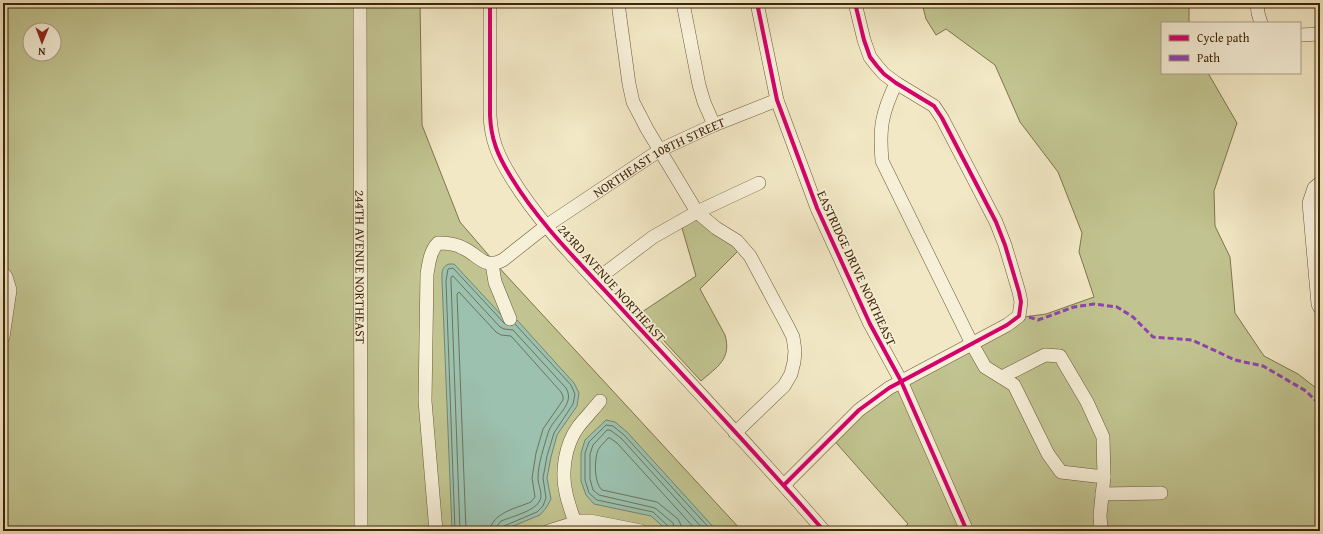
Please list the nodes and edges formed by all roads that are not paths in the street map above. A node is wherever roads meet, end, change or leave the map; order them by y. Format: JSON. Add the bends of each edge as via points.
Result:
{"nodes":[{"id":1,"x":360,"y":3,"type":"edge"},
{"id":2,"x":490,"y":3,"type":"edge"},
{"id":3,"x":618,"y":3,"type":"edge"},
{"id":4,"x":683,"y":3,"type":"edge"},
{"id":5,"x":757,"y":3,"type":"edge"},
{"id":6,"x":855,"y":3,"type":"edge"},
{"id":7,"x":1257,"y":3,"type":"edge"},
{"id":8,"x":1262,"y":22,"type":"edge"},
{"id":9,"x":1320,"y":34,"type":"edge"},
{"id":10,"x":1301,"y":35,"type":"edge"},
{"id":11,"x":896,"y":83,"type":"junction"},
{"id":12,"x":778,"y":100,"type":"junction"},
{"id":13,"x":714,"y":125,"type":"junction"},
{"id":14,"x":660,"y":150,"type":"junction"},
{"id":15,"x":759,"y":183,"type":"dead end"},
{"id":16,"x":1320,"y":183,"type":"edge"},
{"id":17,"x":697,"y":212,"type":"junction"},
{"id":18,"x":546,"y":226,"type":"junction"},
{"id":19,"x":492,"y":264,"type":"junction"},
{"id":20,"x":3,"y":273,"type":"edge"},
{"id":21,"x":596,"y":280,"type":"junction"},
{"id":22,"x":1320,"y":308,"type":"edge"},
{"id":23,"x":510,"y":319,"type":"dead end"},
{"id":24,"x":3,"y":337,"type":"edge"},
{"id":25,"x":972,"y":344,"type":"junction"},
{"id":26,"x":1002,"y":377,"type":"junction"},
{"id":27,"x":901,"y":381,"type":"junction"},
{"id":28,"x":600,"y":401,"type":"dead end"},
{"id":29,"x":735,"y":433,"type":"junction"},
{"id":30,"x":1104,"y":477,"type":"junction"},
{"id":31,"x":784,"y":486,"type":"junction"},
{"id":32,"x":1161,"y":493,"type":"dead end"},
{"id":33,"x":1102,"y":494,"type":"junction"},
{"id":34,"x":576,"y":522,"type":"junction"},
{"id":35,"x":361,"y":531,"type":"edge"},
{"id":36,"x":436,"y":531,"type":"edge"},
{"id":37,"x":549,"y":531,"type":"edge"},
{"id":38,"x":641,"y":531,"type":"edge"},
{"id":39,"x":824,"y":531,"type":"edge"},
{"id":40,"x":967,"y":531,"type":"edge"},
{"id":41,"x":1101,"y":531,"type":"edge"}],
"edges":[{"from":1,"to":35,"type":"street","name":"244TH AVENUE NORTHEAST"},
{"from":2,"to":18,"type":"street","name":"243RD AVENUE NORTHEAST","via":[[491,133],[495,147],[511,177]]},
{"from":3,"to":14,"type":"street","via":[[633,102]]},
{"from":4,"to":13,"type":"street","via":[[699,85]]},
{"from":5,"to":12,"type":"street","name":"EASTRIDGE DRIVE NORTHEAST"},
{"from":6,"to":11,"type":"street","via":[[870,57],[884,74]]},
{"from":7,"to":8,"type":"street"},
{"from":9,"to":10,"type":"street"},
{"from":11,"to":25,"type":"street","via":[[882,119],[882,161]]},
{"from":11,"to":25,"type":"street","via":[[934,106],[942,118],[998,228],[1019,292],[1019,316]]},
{"from":12,"to":13,"type":"street","name":"NORTHEAST 108TH STREET"},
{"from":12,"to":27,"type":"street","name":"EASTRIDGE DRIVE NORTHEAST","via":[[817,208],[870,324]]},
{"from":13,"to":14,"type":"street","name":"NORTHEAST 108TH STREET"},
{"from":14,"to":17,"type":"street"},
{"from":14,"to":18,"type":"street","name":"NORTHEAST 108TH STREET"},
{"from":15,"to":17,"type":"street"},
{"from":16,"to":22,"type":"street","via":[[1314,188],[1309,203]]},
{"from":17,"to":21,"type":"street","via":[[653,236]]},
{"from":17,"to":29,"type":"street","via":[[737,241],[750,256],[793,337],[794,362],[784,386]]},
{"from":18,"to":19,"type":"street","name":"NORTHEAST 108TH STREET","via":[[503,260]]},
{"from":18,"to":21,"type":"street","name":"243RD AVENUE NORTHEAST"},
{"from":19,"to":23,"type":"street","via":[[495,282]]},
{"from":19,"to":36,"type":"street","via":[[464,248],[446,243],[438,243],[429,259],[425,401]]},
{"from":20,"to":24,"type":"street","via":[[10,290]]},
{"from":21,"to":29,"type":"street","name":"243RD AVENUE NORTHEAST"},
{"from":25,"to":26,"type":"street","via":[[985,366]]},
{"from":25,"to":27,"type":"street"},
{"from":26,"to":30,"type":"street","via":[[1014,385],[1048,454],[1061,472]]},
{"from":26,"to":30,"type":"street","via":[[1045,355],[1060,356],[1087,402],[1103,437]]},
{"from":27,"to":31,"type":"street","via":[[859,410]]},
{"from":27,"to":40,"type":"street","name":"EASTRIDGE DRIVE NORTHEAST"},
{"from":28,"to":34,"type":"street","via":[[578,427],[567,454],[566,492]]},
{"from":29,"to":31,"type":"street","name":"243RD AVENUE NORTHEAST"},
{"from":30,"to":33,"type":"street"},
{"from":31,"to":39,"type":"street","name":"243RD AVENUE NORTHEAST"},
{"from":32,"to":33,"type":"street"},
{"from":33,"to":41,"type":"street"},
{"from":34,"to":37,"type":"street"},
{"from":34,"to":38,"type":"street","via":[[590,521]]}]}
